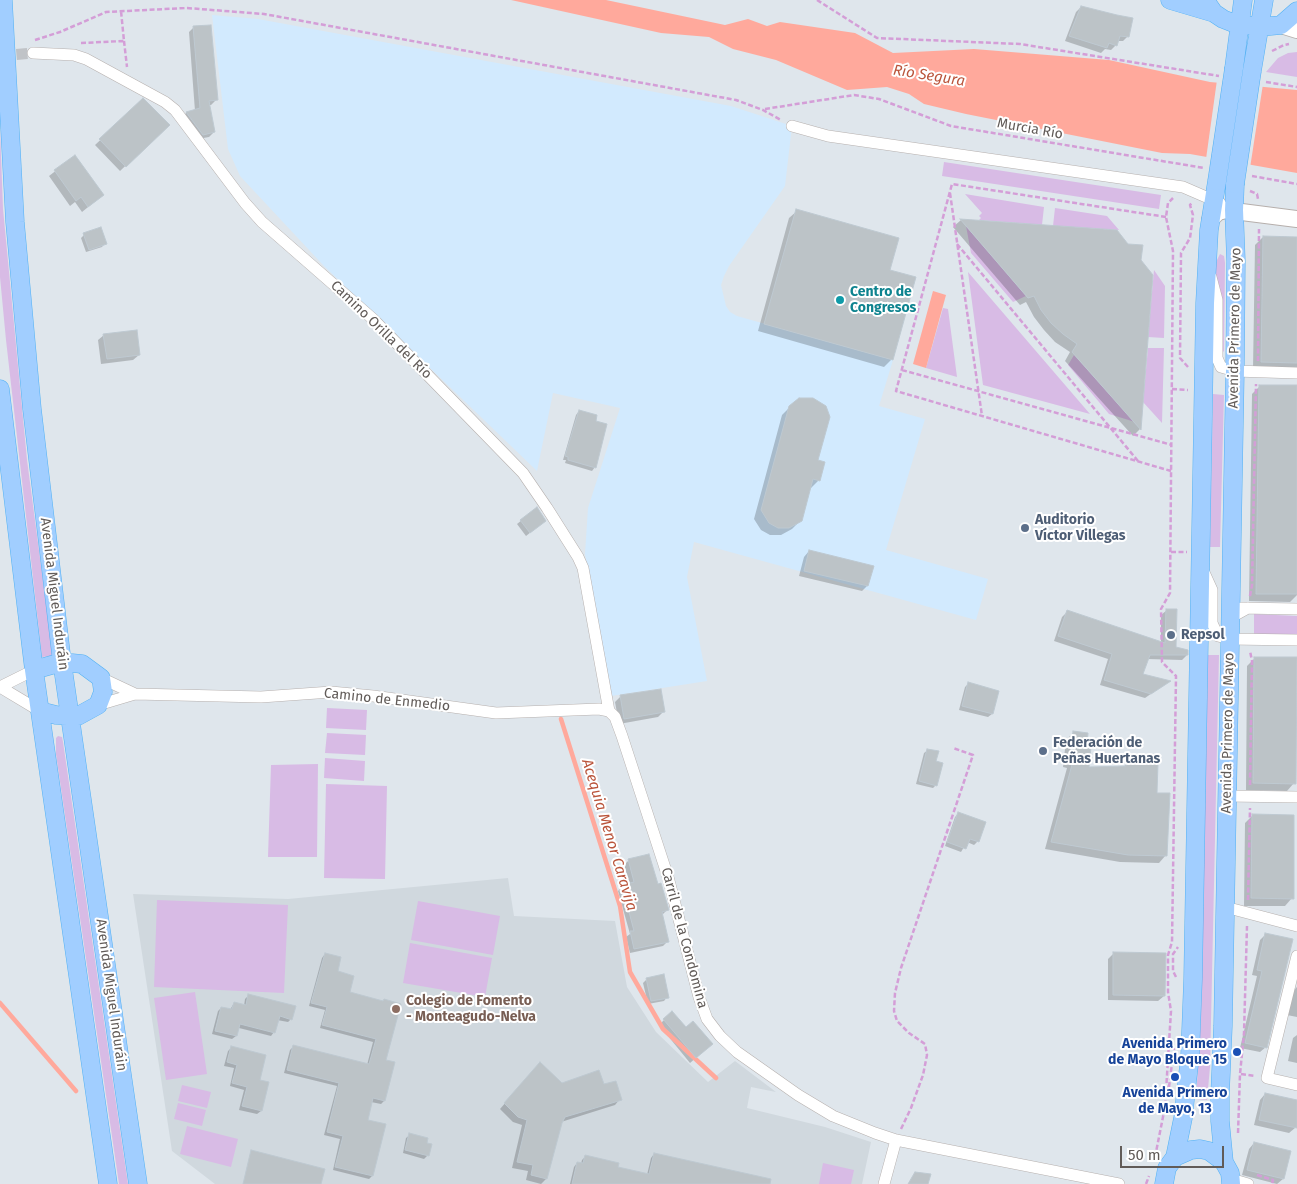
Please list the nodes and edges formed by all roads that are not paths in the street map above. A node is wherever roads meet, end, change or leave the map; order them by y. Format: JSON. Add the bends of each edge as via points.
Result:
{"nodes":[{"id":1,"x":2,"y":0,"type":"edge"},
{"id":2,"x":1170,"y":0,"type":"edge"},
{"id":3,"x":1243,"y":0,"type":"edge"},
{"id":4,"x":1264,"y":0,"type":"edge"},
{"id":5,"x":1209,"y":7,"type":"edge"},
{"id":6,"x":1297,"y":11,"type":"edge"},
{"id":7,"x":1240,"y":24,"type":"junction"},
{"id":8,"x":1260,"y":27,"type":"junction"},
{"id":9,"x":1289,"y":27,"type":"edge"},
{"id":10,"x":33,"y":53,"type":"tunnel mouth"},
{"id":11,"x":792,"y":126,"type":"road end"},
{"id":12,"x":1214,"y":201,"type":"junction"},
{"id":13,"x":1234,"y":210,"type":"junction"},
{"id":14,"x":1297,"y":219,"type":"edge"},
{"id":15,"x":1210,"y":220,"type":"junction"},
{"id":16,"x":1207,"y":262,"type":"junction"},
{"id":17,"x":1235,"y":371,"type":"junction"},
{"id":18,"x":1297,"y":373,"type":"edge"},
{"id":19,"x":0,"y":389,"type":"edge"},
{"id":20,"x":1200,"y":564,"type":"junction"},
{"id":21,"x":1297,"y":609,"type":"edge"},
{"id":22,"x":1230,"y":613,"type":"junction"},
{"id":23,"x":1214,"y":629,"type":"junction"},
{"id":24,"x":1230,"y":639,"type":"junction"},
{"id":25,"x":1297,"y":640,"type":"edge"},
{"id":26,"x":1198,"y":658,"type":"junction"},
{"id":27,"x":62,"y":662,"type":"junction"},
{"id":28,"x":34,"y":670,"type":"junction"},
{"id":29,"x":100,"y":678,"type":"junction"},
{"id":30,"x":0,"y":687,"type":"edge"},
{"id":31,"x":135,"y":694,"type":"junction"},
{"id":32,"x":98,"y":705,"type":"junction"},
{"id":33,"x":40,"y":710,"type":"junction"},
{"id":34,"x":609,"y":711,"type":"junction"},
{"id":35,"x":70,"y":716,"type":"junction"},
{"id":36,"x":1227,"y":796,"type":"junction"},
{"id":37,"x":1297,"y":797,"type":"edge"},
{"id":38,"x":1225,"y":907,"type":"junction"},
{"id":39,"x":1297,"y":926,"type":"edge"},
{"id":40,"x":1297,"y":956,"type":"edge"},
{"id":41,"x":1297,"y":1085,"type":"edge"},
{"id":42,"x":896,"y":1140,"type":"junction"},
{"id":43,"x":1175,"y":1157,"type":"junction"},
{"id":44,"x":1224,"y":1162,"type":"junction"},
{"id":45,"x":1156,"y":1179,"type":"edge"},
{"id":46,"x":1251,"y":1179,"type":"edge"},
{"id":47,"x":1231,"y":1182,"type":"edge"},
{"id":48,"x":108,"y":1184,"type":"edge"},
{"id":49,"x":138,"y":1184,"type":"edge"},
{"id":50,"x":884,"y":1184,"type":"edge"},
{"id":51,"x":1120,"y":1184,"type":"edge"}],
"edges":[{"from":1,"to":27,"type":"main road","name":"Avenida Miguel Induráin","via":[[23,322]]},
{"from":2,"to":5,"type":"main road"},
{"from":3,"to":7,"type":"main road","name":"Avenida Primero de Mayo"},
{"from":4,"to":8,"type":"main road","name":"Avenida Primero de Mayo"},
{"from":5,"to":7,"type":"main road","via":[[1224,19]]},
{"from":6,"to":9,"type":"main road"},
{"from":7,"to":8,"type":"main road"},
{"from":7,"to":12,"type":"main road","name":"Avenida Primero de Mayo","bridge":true,"via":[[1213,175]]},
{"from":8,"to":9,"type":"main road"},
{"from":8,"to":13,"type":"main road","name":"Avenida Primero de Mayo","bridge":true,"via":[[1256,76]]},
{"from":10,"to":34,"type":"street","name":"Camino Orilla del Río","via":[[74,55],[86,59],[175,110],[262,222],[373,319],[523,473],[583,568]]},
{"from":11,"to":12,"type":"street","via":[[828,136],[1183,187]]},
{"from":12,"to":13,"type":"street"},
{"from":12,"to":15,"type":"main road","name":"Avenida Primero de Mayo"},
{"from":13,"to":14,"type":"main road"},
{"from":13,"to":15,"type":"main road","via":[[1218,212]]},
{"from":13,"to":17,"type":"main road","name":"Avenida Primero de Mayo"},
{"from":15,"to":16,"type":"main road","name":"Avenida Primero de Mayo"},
{"from":16,"to":17,"type":"street","via":[[1217,300],[1218,361],[1224,368]]},
{"from":16,"to":20,"type":"main road","name":"Avenida Primero de Mayo"},
{"from":17,"to":18,"type":"street"},
{"from":17,"to":22,"type":"main road","name":"Avenida Primero de Mayo"},
{"from":19,"to":28,"type":"main road","name":"Avenida Miguel Induráin"},
{"from":20,"to":23,"type":"street","via":[[1212,590]]},
{"from":20,"to":26,"type":"main road","name":"Avenida Primero de Mayo"},
{"from":21,"to":22,"type":"street","via":[[1248,608]]},
{"from":22,"to":23,"type":"street"},
{"from":22,"to":24,"type":"main road","name":"Avenida Primero de Mayo"},
{"from":23,"to":24,"type":"street","via":[[1218,636]]},
{"from":23,"to":26,"type":"street"},
{"from":24,"to":25,"type":"street"},
{"from":24,"to":36,"type":"main road","name":"Avenida Primero de Mayo"},
{"from":26,"to":43,"type":"main road","name":"Avenida Primero de Mayo","via":[[1190,1056],[1185,1108]]},
{"from":27,"to":28,"type":"main road"},
{"from":27,"to":29,"type":"main road","via":[[82,664]]},
{"from":27,"to":35,"type":"main road","name":"Avenida Miguel Induráin"},
{"from":28,"to":30,"type":"street"},
{"from":28,"to":33,"type":"main road","name":"Avenida Miguel Induráin"},
{"from":29,"to":31,"type":"street"},
{"from":29,"to":32,"type":"main road","via":[[103,692]]},
{"from":30,"to":33,"type":"street"},
{"from":31,"to":32,"type":"street"},
{"from":31,"to":34,"type":"street","name":"Camino de Enmedio","via":[[261,697],[331,692],[496,713]]},
{"from":32,"to":35,"type":"main road","via":[[78,716]]},
{"from":33,"to":35,"type":"main road"},
{"from":33,"to":48,"type":"main road","name":"Avenida Miguel Induráin"},
{"from":34,"to":42,"type":"street","name":"Carril de la Condomina","via":[[615,717],[622,736],[668,877],[707,1019],[737,1052],[798,1095],[834,1116]]},
{"from":35,"to":49,"type":"main road","name":"Avenida Miguel Induráin"},
{"from":36,"to":37,"type":"street"},
{"from":36,"to":38,"type":"main road","name":"Avenida Primero de Mayo"},
{"from":38,"to":39,"type":"street"},
{"from":38,"to":44,"type":"main road","name":"Avenida Primero de Mayo","via":[[1220,1111]]},
{"from":40,"to":41,"type":"street","via":[[1267,1078]]},
{"from":42,"to":50,"type":"street"},
{"from":42,"to":51,"type":"street","name":"Carril de la Condomina"},
{"from":43,"to":44,"type":"main road","via":[[1200,1149],[1209,1151]]},
{"from":43,"to":45,"type":"main road","name":"Avenida Primero de Mayo"},
{"from":44,"to":47,"type":"main road","name":"Avenida Primero de Mayo"},
{"from":46,"to":47,"type":"street"}]}
